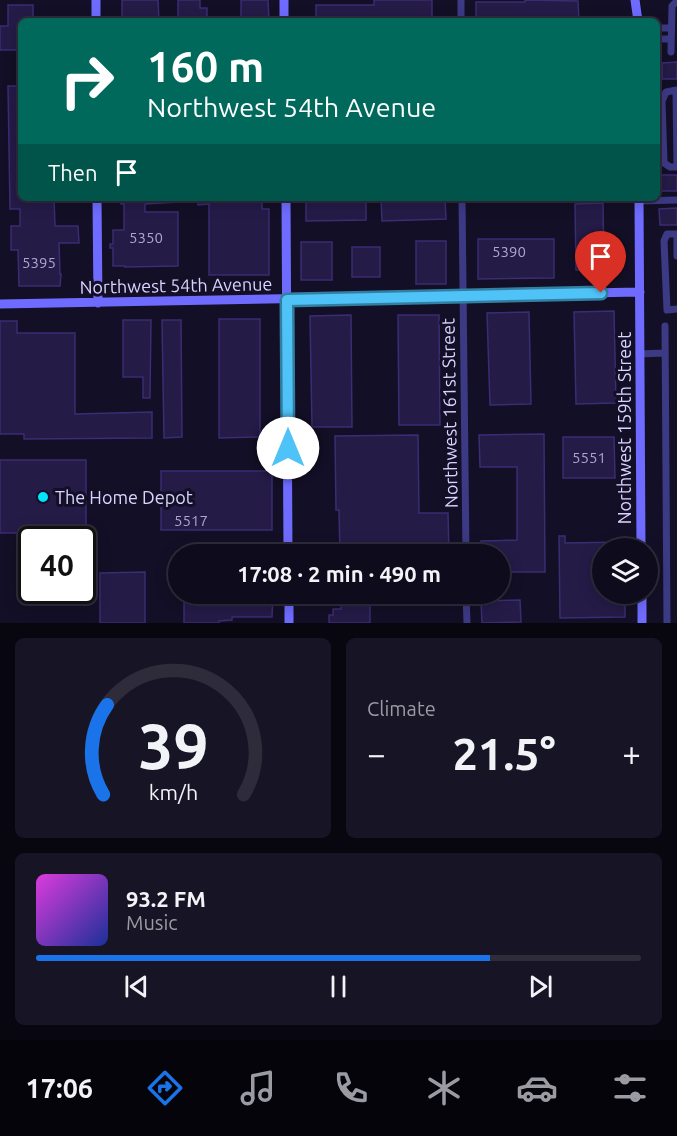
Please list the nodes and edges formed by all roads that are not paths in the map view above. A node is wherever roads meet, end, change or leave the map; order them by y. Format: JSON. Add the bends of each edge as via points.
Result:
{"nodes":[{"id":1,"x":96,"y":0,"type":"edge"},
{"id":2,"x":284,"y":0,"type":"edge"},
{"id":3,"x":461,"y":0,"type":"edge"},
{"id":4,"x":635,"y":0,"type":"edge"},
{"id":5,"x":677,"y":1,"type":"edge"},
{"id":6,"x":677,"y":11,"type":"edge"},
{"id":7,"x":671,"y":17,"type":"junction"},
{"id":8,"x":96,"y":18,"type":"edge"},
{"id":9,"x":284,"y":18,"type":"edge"},
{"id":10,"x":461,"y":18,"type":"edge"},
{"id":11,"x":638,"y":18,"type":"edge"},
{"id":12,"x":660,"y":28,"type":"edge"},
{"id":13,"x":671,"y":28,"type":"junction"},
{"id":14,"x":660,"y":39,"type":"edge"},
{"id":15,"x":671,"y":39,"type":"junction"},
{"id":16,"x":671,"y":52,"type":"dead end"},
{"id":17,"x":676,"y":90,"type":"edge"},
{"id":18,"x":677,"y":167,"type":"edge"},
{"id":19,"x":660,"y":200,"type":"edge"},
{"id":20,"x":677,"y":200,"type":"edge"},
{"id":21,"x":97,"y":201,"type":"edge"},
{"id":22,"x":286,"y":201,"type":"edge"},
{"id":23,"x":462,"y":201,"type":"edge"},
{"id":24,"x":639,"y":201,"type":"edge"},
{"id":25,"x":677,"y":234,"type":"edge"},
{"id":26,"x":677,"y":256,"type":"edge"},
{"id":27,"x":640,"y":292,"type":"junction"},
{"id":28,"x":463,"y":297,"type":"junction"},
{"id":29,"x":287,"y":300,"type":"junction"},
{"id":30,"x":98,"y":303,"type":"junction"},
{"id":31,"x":0,"y":304,"type":"edge"},
{"id":32,"x":677,"y":309,"type":"edge"},
{"id":33,"x":665,"y":326,"type":"dead end"},
{"id":34,"x":664,"y":353,"type":"junction"},
{"id":35,"x":639,"y":354,"type":"junction"},
{"id":36,"x":641,"y":538,"type":"edge"},
{"id":37,"x":288,"y":544,"type":"edge"},
{"id":38,"x":466,"y":544,"type":"edge"},
{"id":39,"x":289,"y":604,"type":"edge"},
{"id":40,"x":466,"y":604,"type":"edge"},
{"id":41,"x":642,"y":604,"type":"edge"},
{"id":42,"x":289,"y":623,"type":"edge"},
{"id":43,"x":467,"y":623,"type":"edge"},
{"id":44,"x":642,"y":623,"type":"edge"},
{"id":45,"x":667,"y":623,"type":"edge"}],
"edges":[{"from":1,"to":8,"type":"street"},
{"from":2,"to":9,"type":"street"},
{"from":3,"to":10,"type":"street"},
{"from":4,"to":11,"type":"street"},
{"from":5,"to":7,"type":"street"},
{"from":6,"to":7,"type":"street"},
{"from":7,"to":13,"type":"street"},
{"from":12,"to":13,"type":"street"},
{"from":13,"to":15,"type":"street"},
{"from":14,"to":15,"type":"street"},
{"from":15,"to":16,"type":"street"},
{"from":17,"to":18,"type":"street"},
{"from":17,"to":18,"type":"street","via":[[666,92],[662,101],[664,163]]},
{"from":19,"to":20,"type":"street"},
{"from":21,"to":30,"type":"street"},
{"from":22,"to":29,"type":"street"},
{"from":23,"to":28,"type":"street","name":"Northwest 161st Street"},
{"from":24,"to":27,"type":"street","name":"Northwest 159th Street"},
{"from":25,"to":26,"type":"street"},
{"from":25,"to":32,"type":"street","via":[[667,234],[664,241],[667,310]]},
{"from":27,"to":28,"type":"street","name":"Northwest 54th Avenue"},
{"from":27,"to":35,"type":"street","name":"Northwest 159th Street"},
{"from":28,"to":29,"type":"street","name":"Northwest 54th Avenue"},
{"from":28,"to":38,"type":"street","name":"Northwest 161st Street"},
{"from":29,"to":30,"type":"street","name":"Northwest 54th Avenue"},
{"from":29,"to":37,"type":"street"},
{"from":30,"to":31,"type":"street","name":"Northwest 54th Avenue"},
{"from":33,"to":34,"type":"street"},
{"from":34,"to":35,"type":"street"},
{"from":34,"to":45,"type":"street"},
{"from":35,"to":36,"type":"street","name":"Northwest 159th Street"},
{"from":39,"to":42,"type":"street"},
{"from":40,"to":43,"type":"street"},
{"from":41,"to":44,"type":"street"}]}
